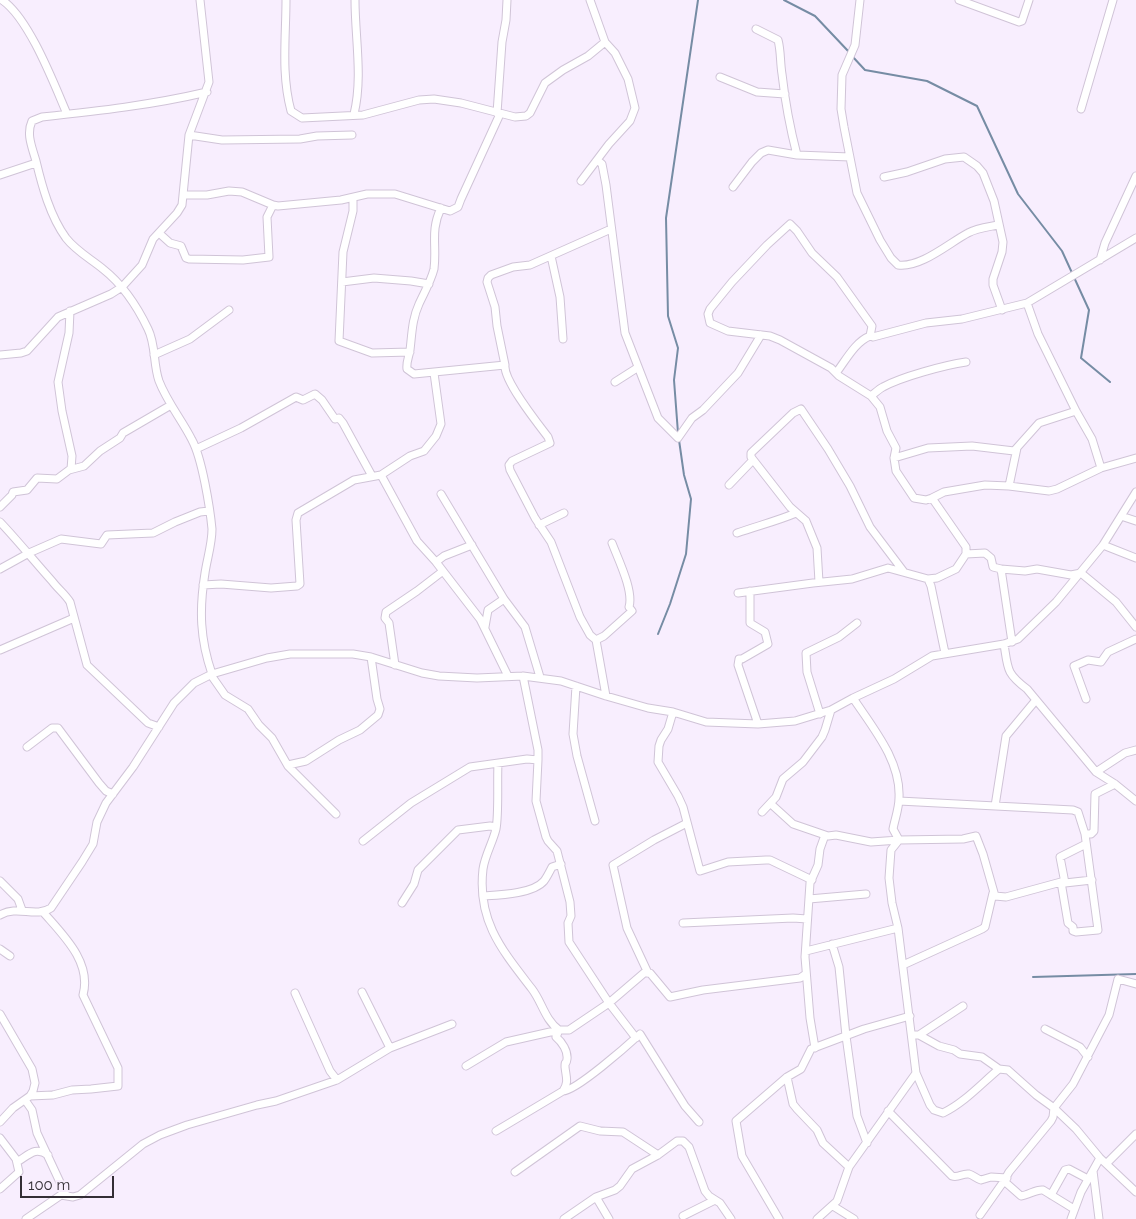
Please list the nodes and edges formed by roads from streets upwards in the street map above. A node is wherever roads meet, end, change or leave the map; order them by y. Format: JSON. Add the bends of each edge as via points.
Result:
{"nodes":[{"id":1,"x":200,"y":0,"type":"edge"},
{"id":2,"x":286,"y":0,"type":"edge"},
{"id":3,"x":355,"y":0,"type":"edge"},
{"id":4,"x":507,"y":0,"type":"edge"},
{"id":5,"x":590,"y":0,"type":"edge"},
{"id":6,"x":860,"y":0,"type":"edge"},
{"id":7,"x":959,"y":0,"type":"edge"},
{"id":8,"x":1029,"y":0,"type":"edge"},
{"id":9,"x":1113,"y":0,"type":"edge"},
{"id":10,"x":4,"y":1,"type":"edge"},
{"id":11,"x":0,"y":8,"type":"edge"},
{"id":12,"x":756,"y":29,"type":"dead end"},
{"id":13,"x":605,"y":42,"type":"junction"},
{"id":14,"x":720,"y":77,"type":"dead end"},
{"id":15,"x":207,"y":92,"type":"junction"},
{"id":16,"x":785,"y":94,"type":"junction"},
{"id":17,"x":1081,"y":109,"type":"dead end"},
{"id":18,"x":67,"y":114,"type":"junction"},
{"id":19,"x":354,"y":114,"type":"junction"},
{"id":20,"x":498,"y":114,"type":"junction"},
{"id":21,"x":352,"y":135,"type":"dead end"},
{"id":22,"x":189,"y":136,"type":"junction"},
{"id":23,"x":797,"y":155,"type":"junction"},
{"id":24,"x":850,"y":157,"type":"junction"},
{"id":25,"x":597,"y":160,"type":"junction"},
{"id":26,"x":36,"y":163,"type":"junction"},
{"id":27,"x":0,"y":174,"type":"edge"},
{"id":28,"x":1136,"y":176,"type":"edge"},
{"id":29,"x":884,"y":177,"type":"dead end"},
{"id":30,"x":581,"y":181,"type":"dead end"},
{"id":31,"x":733,"y":187,"type":"dead end"},
{"id":32,"x":183,"y":195,"type":"junction"},
{"id":33,"x":352,"y":198,"type":"junction"},
{"id":34,"x":273,"y":205,"type":"junction"},
{"id":35,"x":441,"y":208,"type":"junction"},
{"id":36,"x":998,"y":225,"type":"junction"},
{"id":37,"x":611,"y":230,"type":"junction"},
{"id":38,"x":159,"y":233,"type":"junction"},
{"id":39,"x":1136,"y":238,"type":"edge"},
{"id":40,"x":551,"y":256,"type":"junction"},
{"id":41,"x":1100,"y":260,"type":"junction"},
{"id":42,"x":342,"y":282,"type":"junction"},
{"id":43,"x":428,"y":284,"type":"junction"},
{"id":44,"x":122,"y":287,"type":"junction"},
{"id":45,"x":1027,"y":303,"type":"junction"},
{"id":46,"x":229,"y":310,"type":"dead end"},
{"id":47,"x":1002,"y":310,"type":"junction"},
{"id":48,"x":70,"y":311,"type":"junction"},
{"id":49,"x":761,"y":335,"type":"junction"},
{"id":50,"x":870,"y":336,"type":"junction"},
{"id":51,"x":563,"y":338,"type":"dead end"},
{"id":52,"x":410,"y":352,"type":"junction"},
{"id":53,"x":0,"y":354,"type":"edge"},
{"id":54,"x":154,"y":355,"type":"junction"},
{"id":55,"x":966,"y":362,"type":"dead end"},
{"id":56,"x":505,"y":365,"type":"junction"},
{"id":57,"x":638,"y":368,"type":"junction"},
{"id":58,"x":434,"y":373,"type":"junction"},
{"id":59,"x":836,"y":373,"type":"junction"},
{"id":60,"x":615,"y":382,"type":"dead end"},
{"id":61,"x":871,"y":396,"type":"junction"},
{"id":62,"x":171,"y":405,"type":"junction"},
{"id":63,"x":1076,"y":411,"type":"junction"},
{"id":64,"x":1017,"y":448,"type":"junction"},
{"id":65,"x":196,"y":449,"type":"junction"},
{"id":66,"x":894,"y":458,"type":"junction"},
{"id":67,"x":1136,"y":458,"type":"edge"},
{"id":68,"x":752,"y":461,"type":"junction"},
{"id":69,"x":1101,"y":468,"type":"junction"},
{"id":70,"x":71,"y":470,"type":"junction"},
{"id":71,"x":381,"y":475,"type":"junction"},
{"id":72,"x":372,"y":476,"type":"junction"},
{"id":73,"x":729,"y":485,"type":"dead end"},
{"id":74,"x":1009,"y":486,"type":"junction"},
{"id":75,"x":1136,"y":492,"type":"edge"},
{"id":76,"x":441,"y":494,"type":"dead end"},
{"id":77,"x":932,"y":498,"type":"junction"},
{"id":78,"x":0,"y":506,"type":"edge"},
{"id":79,"x":209,"y":511,"type":"junction"},
{"id":80,"x":564,"y":512,"type":"dead end"},
{"id":81,"x":796,"y":513,"type":"junction"},
{"id":82,"x":1121,"y":516,"type":"junction"},
{"id":83,"x":1136,"y":521,"type":"edge"},
{"id":84,"x":0,"y":522,"type":"edge"},
{"id":85,"x":539,"y":525,"type":"junction"},
{"id":86,"x":737,"y":533,"type":"dead end"},
{"id":87,"x":612,"y":543,"type":"dead end"},
{"id":88,"x":1103,"y":545,"type":"junction"},
{"id":89,"x":472,"y":546,"type":"junction"},
{"id":90,"x":29,"y":553,"type":"junction"},
{"id":91,"x":966,"y":554,"type":"junction"},
{"id":92,"x":1136,"y":558,"type":"edge"},
{"id":93,"x":436,"y":562,"type":"junction"},
{"id":94,"x":0,"y":569,"type":"edge"},
{"id":95,"x":1001,"y":569,"type":"junction"},
{"id":96,"x":443,"y":571,"type":"junction"},
{"id":97,"x":904,"y":572,"type":"junction"},
{"id":98,"x":1081,"y":573,"type":"junction"},
{"id":99,"x":928,"y":579,"type":"junction"},
{"id":100,"x":819,"y":582,"type":"junction"},
{"id":101,"x":203,"y":585,"type":"junction"},
{"id":102,"x":750,"y":591,"type":"junction"},
{"id":103,"x":738,"y":593,"type":"dead end"},
{"id":104,"x":504,"y":599,"type":"junction"},
{"id":105,"x":74,"y":618,"type":"junction"},
{"id":106,"x":857,"y":623,"type":"dead end"},
{"id":107,"x":1136,"y":627,"type":"edge"},
{"id":108,"x":485,"y":628,"type":"junction"},
{"id":109,"x":596,"y":640,"type":"junction"},
{"id":110,"x":1136,"y":640,"type":"edge"},
{"id":111,"x":1012,"y":642,"type":"junction"},
{"id":112,"x":1004,"y":644,"type":"junction"},
{"id":113,"x":0,"y":650,"type":"edge"},
{"id":114,"x":945,"y":653,"type":"junction"},
{"id":115,"x":371,"y":657,"type":"junction"},
{"id":116,"x":395,"y":665,"type":"junction"},
{"id":117,"x":212,"y":674,"type":"junction"},
{"id":118,"x":508,"y":676,"type":"junction"},
{"id":119,"x":523,"y":676,"type":"junction"},
{"id":120,"x":540,"y":677,"type":"junction"},
{"id":121,"x":576,"y":686,"type":"junction"},
{"id":122,"x":606,"y":696,"type":"junction"},
{"id":123,"x":853,"y":698,"type":"junction"},
{"id":124,"x":1086,"y":699,"type":"dead end"},
{"id":125,"x":1036,"y":700,"type":"junction"},
{"id":126,"x":831,"y":710,"type":"junction"},
{"id":127,"x":673,"y":712,"type":"junction"},
{"id":128,"x":820,"y":714,"type":"junction"},
{"id":129,"x":758,"y":724,"type":"junction"},
{"id":130,"x":159,"y":727,"type":"junction"},
{"id":131,"x":27,"y":747,"type":"dead end"},
{"id":132,"x":1136,"y":750,"type":"edge"},
{"id":133,"x":538,"y":760,"type":"junction"},
{"id":134,"x":498,"y":764,"type":"junction"},
{"id":135,"x":288,"y":765,"type":"junction"},
{"id":136,"x":1096,"y":772,"type":"junction"},
{"id":137,"x":1115,"y":784,"type":"junction"},
{"id":138,"x":113,"y":794,"type":"junction"},
{"id":139,"x":899,"y":800,"type":"junction"},
{"id":140,"x":1136,"y":801,"type":"edge"},
{"id":141,"x":771,"y":804,"type":"junction"},
{"id":142,"x":995,"y":806,"type":"junction"},
{"id":143,"x":762,"y":812,"type":"dead end"},
{"id":144,"x":336,"y":814,"type":"dead end"},
{"id":145,"x":595,"y":821,"type":"dead end"},
{"id":146,"x":688,"y":823,"type":"junction"},
{"id":147,"x":496,"y":827,"type":"junction"},
{"id":148,"x":1085,"y":834,"type":"junction"},
{"id":149,"x":825,"y":835,"type":"junction"},
{"id":150,"x":899,"y":840,"type":"junction"},
{"id":151,"x":363,"y":841,"type":"dead end"},
{"id":152,"x":1086,"y":844,"type":"junction"},
{"id":153,"x":561,"y":864,"type":"junction"},
{"id":154,"x":812,"y":880,"type":"junction"},
{"id":155,"x":1092,"y":880,"type":"junction"},
{"id":156,"x":0,"y":881,"type":"edge"},
{"id":157,"x":1063,"y":883,"type":"junction"},
{"id":158,"x":993,"y":893,"type":"junction"},
{"id":159,"x":866,"y":894,"type":"dead end"},
{"id":160,"x":483,"y":896,"type":"junction"},
{"id":161,"x":809,"y":899,"type":"junction"},
{"id":162,"x":402,"y":903,"type":"dead end"},
{"id":163,"x":22,"y":910,"type":"junction"},
{"id":164,"x":44,"y":912,"type":"junction"},
{"id":165,"x":0,"y":915,"type":"edge"},
{"id":166,"x":807,"y":919,"type":"junction"},
{"id":167,"x":683,"y":923,"type":"dead end"},
{"id":168,"x":898,"y":928,"type":"junction"},
{"id":169,"x":832,"y":944,"type":"junction"},
{"id":170,"x":0,"y":950,"type":"edge"},
{"id":171,"x":806,"y":951,"type":"junction"},
{"id":172,"x":10,"y":956,"type":"dead end"},
{"id":173,"x":903,"y":965,"type":"junction"},
{"id":174,"x":648,"y":973,"type":"junction"},
{"id":175,"x":806,"y":974,"type":"junction"},
{"id":176,"x":1136,"y":984,"type":"edge"},
{"id":177,"x":362,"y":992,"type":"dead end"},
{"id":178,"x":294,"y":993,"type":"dead end"},
{"id":179,"x":609,"y":1003,"type":"junction"},
{"id":180,"x":963,"y":1006,"type":"dead end"},
{"id":181,"x":0,"y":1014,"type":"edge"},
{"id":182,"x":910,"y":1016,"type":"junction"},
{"id":183,"x":452,"y":1024,"type":"dead end"},
{"id":184,"x":1045,"y":1029,"type":"dead end"},
{"id":185,"x":558,"y":1030,"type":"junction"},
{"id":186,"x":916,"y":1035,"type":"junction"},
{"id":187,"x":846,"y":1036,"type":"junction"},
{"id":188,"x":636,"y":1038,"type":"junction"},
{"id":189,"x":390,"y":1048,"type":"junction"},
{"id":190,"x":815,"y":1048,"type":"junction"},
{"id":191,"x":1088,"y":1057,"type":"junction"},
{"id":192,"x":466,"y":1066,"type":"dead end"},
{"id":193,"x":998,"y":1069,"type":"junction"},
{"id":194,"x":916,"y":1073,"type":"junction"},
{"id":195,"x":787,"y":1077,"type":"junction"},
{"id":196,"x":337,"y":1080,"type":"junction"},
{"id":197,"x":563,"y":1091,"type":"junction"},
{"id":198,"x":27,"y":1098,"type":"junction"},
{"id":199,"x":1054,"y":1108,"type":"junction"},
{"id":200,"x":888,"y":1112,"type":"junction"},
{"id":201,"x":0,"y":1122,"type":"edge"},
{"id":202,"x":699,"y":1122,"type":"dead end"},
{"id":203,"x":496,"y":1131,"type":"dead end"},
{"id":204,"x":1136,"y":1134,"type":"edge"},
{"id":205,"x":0,"y":1138,"type":"edge"},
{"id":206,"x":867,"y":1142,"type":"junction"},
{"id":207,"x":48,"y":1155,"type":"junction"},
{"id":208,"x":658,"y":1155,"type":"junction"},
{"id":209,"x":1100,"y":1158,"type":"junction"},
{"id":210,"x":18,"y":1162,"type":"junction"},
{"id":211,"x":1107,"y":1164,"type":"junction"},
{"id":212,"x":849,"y":1167,"type":"junction"},
{"id":213,"x":1093,"y":1170,"type":"junction"},
{"id":214,"x":515,"y":1172,"type":"dead end"},
{"id":215,"x":1088,"y":1179,"type":"junction"},
{"id":216,"x":1006,"y":1180,"type":"junction"},
{"id":217,"x":0,"y":1189,"type":"edge"},
{"id":218,"x":1136,"y":1192,"type":"edge"},
{"id":219,"x":66,"y":1195,"type":"junction"},
{"id":220,"x":1051,"y":1195,"type":"junction"},
{"id":221,"x":596,"y":1197,"type":"junction"},
{"id":222,"x":715,"y":1200,"type":"junction"},
{"id":223,"x":833,"y":1206,"type":"junction"},
{"id":224,"x":1074,"y":1209,"type":"junction"},
{"id":225,"x":980,"y":1215,"type":"dead end"},
{"id":226,"x":684,"y":1216,"type":"dead end"},
{"id":227,"x":26,"y":1219,"type":"edge"},
{"id":228,"x":564,"y":1219,"type":"edge"},
{"id":229,"x":609,"y":1219,"type":"edge"},
{"id":230,"x":731,"y":1219,"type":"edge"},
{"id":231,"x":779,"y":1219,"type":"edge"},
{"id":232,"x":817,"y":1219,"type":"edge"},
{"id":233,"x":854,"y":1219,"type":"edge"},
{"id":234,"x":1071,"y":1219,"type":"edge"},
{"id":235,"x":1099,"y":1219,"type":"edge"}],
"edges":[{"from":1,"to":15,"type":"street","via":[[210,74]]},
{"from":2,"to":19,"type":"street","via":[[285,78],[291,111],[302,118]]},
{"from":3,"to":19,"type":"street","via":[[358,96]]},
{"from":4,"to":20,"type":"street"},
{"from":5,"to":13,"type":"street"},
{"from":6,"to":24,"type":"street","via":[[855,45],[842,75],[841,109]]},
{"from":7,"to":8,"type":"street","via":[[1019,22]]},
{"from":9,"to":17,"type":"street"},
{"from":10,"to":11,"type":"street"},
{"from":10,"to":18,"type":"street","via":[[35,44]]},
{"from":12,"to":16,"type":"street","via":[[778,40]]},
{"from":13,"to":20,"type":"street","via":[[545,83],[526,116]]},
{"from":13,"to":25,"type":"street","via":[[615,53],[628,79],[635,108],[630,121]]},
{"from":14,"to":16,"type":"street","via":[[757,92]]},
{"from":15,"to":18,"type":"street","via":[[120,109]]},
{"from":15,"to":22,"type":"street"},
{"from":16,"to":23,"type":"street"},
{"from":18,"to":26,"type":"street","via":[[42,116],[32,121],[29,134]]},
{"from":19,"to":20,"type":"street","via":[[369,114],[427,99]]},
{"from":20,"to":35,"type":"street","via":[[458,207],[450,211]]},
{"from":21,"to":22,"type":"street","via":[[222,140]]},
{"from":22,"to":32,"type":"street"},
{"from":23,"to":24,"type":"street"},
{"from":23,"to":31,"type":"street","via":[[768,150],[746,169]]},
{"from":24,"to":36,"type":"street","via":[[857,193],[880,240],[898,265],[928,258],[968,233]]},
{"from":25,"to":30,"type":"street"},
{"from":25,"to":37,"type":"street","via":[[602,164]]},
{"from":26,"to":27,"type":"street"},
{"from":26,"to":44,"type":"street","via":[[55,221],[65,238]]},
{"from":28,"to":41,"type":"street"},
{"from":29,"to":36,"type":"street","via":[[945,159],[964,157],[983,173],[994,201]]},
{"from":32,"to":34,"type":"street","via":[[242,192]]},
{"from":32,"to":38,"type":"street","via":[[177,214]]},
{"from":33,"to":34,"type":"street"},
{"from":33,"to":35,"type":"street","via":[[367,194],[395,194]]},
{"from":33,"to":42,"type":"street","via":[[353,211],[343,252]]},
{"from":34,"to":38,"type":"street","via":[[267,217],[270,257],[189,259],[182,246],[170,243]]},
{"from":35,"to":43,"type":"street","via":[[434,224],[434,269]]},
{"from":36,"to":47,"type":"street","via":[[1002,248],[994,285]]},
{"from":37,"to":40,"type":"street"},
{"from":37,"to":57,"type":"street","via":[[625,333]]},
{"from":38,"to":44,"type":"street","via":[[142,265]]},
{"from":39,"to":41,"type":"street"},
{"from":40,"to":51,"type":"street","via":[[560,297]]},
{"from":40,"to":56,"type":"street","via":[[488,278]]},
{"from":41,"to":45,"type":"street"},
{"from":42,"to":43,"type":"street","via":[[374,278]]},
{"from":42,"to":52,"type":"street","via":[[339,341],[372,353]]},
{"from":43,"to":52,"type":"street","via":[[413,323]]},
{"from":44,"to":48,"type":"street"},
{"from":44,"to":54,"type":"street","via":[[150,332]]},
{"from":45,"to":47,"type":"street"},
{"from":45,"to":63,"type":"street","via":[[1038,334]]},
{"from":46,"to":54,"type":"street","via":[[190,339]]},
{"from":47,"to":50,"type":"street"},
{"from":48,"to":53,"type":"street","via":[[54,320],[27,351]]},
{"from":48,"to":70,"type":"street","via":[[69,333],[58,382],[72,456]]},
{"from":49,"to":50,"type":"street","via":[[739,334],[717,327],[710,323],[710,309],[790,224],[812,253],[837,277],[872,326]]},
{"from":49,"to":57,"type":"street","via":[[738,373],[692,418],[678,438],[658,418]]},
{"from":49,"to":59,"type":"street","via":[[780,340]]},
{"from":50,"to":59,"type":"street","via":[[860,340]]},
{"from":52,"to":58,"type":"street","via":[[406,364],[410,372]]},
{"from":54,"to":62,"type":"street","via":[[160,382]]},
{"from":55,"to":61,"type":"street","via":[[901,380]]},
{"from":56,"to":58,"type":"street"},
{"from":56,"to":85,"type":"street","via":[[504,371],[520,399],[550,443],[509,466]]},
{"from":57,"to":60,"type":"street"},
{"from":58,"to":71,"type":"street","via":[[441,424],[438,432],[424,451]]},
{"from":59,"to":61,"type":"street"},
{"from":61,"to":66,"type":"street","via":[[880,407],[896,448]]},
{"from":62,"to":65,"type":"street"},
{"from":62,"to":70,"type":"street","via":[[123,433],[85,466]]},
{"from":63,"to":64,"type":"street","via":[[1039,423]]},
{"from":63,"to":69,"type":"street","via":[[1092,439]]},
{"from":64,"to":66,"type":"street","via":[[1014,451],[972,446],[928,448]]},
{"from":64,"to":74,"type":"street"},
{"from":65,"to":72,"type":"street","via":[[296,397],[303,400],[315,394],[334,419],[339,418],[343,423]]},
{"from":65,"to":79,"type":"street"},
{"from":66,"to":77,"type":"street","via":[[898,476],[914,498]]},
{"from":67,"to":69,"type":"street"},
{"from":68,"to":73,"type":"street"},
{"from":68,"to":81,"type":"street"},
{"from":68,"to":97,"type":"street","via":[[751,453],[793,413],[802,409],[850,486],[870,527]]},
{"from":69,"to":74,"type":"street","via":[[1048,491]]},
{"from":70,"to":78,"type":"street","via":[[56,479],[37,478],[27,490],[13,492]]},
{"from":71,"to":72,"type":"street"},
{"from":71,"to":93,"type":"street","via":[[417,541]]},
{"from":72,"to":101,"type":"street","via":[[354,480],[298,513],[300,584],[297,586]]},
{"from":74,"to":77,"type":"street","via":[[985,485],[944,492]]},
{"from":75,"to":82,"type":"street"},
{"from":76,"to":89,"type":"street"},
{"from":77,"to":91,"type":"street","via":[[966,547]]},
{"from":79,"to":90,"type":"street","via":[[174,522],[153,533],[106,535],[102,543],[97,544],[61,539]]},
{"from":79,"to":101,"type":"street","via":[[211,540]]},
{"from":80,"to":85,"type":"street"},
{"from":81,"to":86,"type":"street"},
{"from":81,"to":100,"type":"street","via":[[806,521],[816,548]]},
{"from":82,"to":83,"type":"street"},
{"from":82,"to":88,"type":"street"},
{"from":84,"to":90,"type":"street"},
{"from":85,"to":109,"type":"street","via":[[551,542],[580,617]]},
{"from":87,"to":109,"type":"street","via":[[626,581],[632,611]]},
{"from":88,"to":92,"type":"street"},
{"from":88,"to":98,"type":"street"},
{"from":89,"to":93,"type":"street"},
{"from":89,"to":104,"type":"street"},
{"from":90,"to":94,"type":"street"},
{"from":90,"to":105,"type":"street","via":[[66,595]]},
{"from":91,"to":95,"type":"street","via":[[989,554],[993,567]]},
{"from":91,"to":99,"type":"street","via":[[956,569]]},
{"from":93,"to":96,"type":"street"},
{"from":95,"to":98,"type":"street"},
{"from":95,"to":111,"type":"street"},
{"from":96,"to":108,"type":"street"},
{"from":96,"to":116,"type":"street","via":[[386,612]]},
{"from":97,"to":99,"type":"street"},
{"from":97,"to":100,"type":"street","via":[[888,568],[852,579]]},
{"from":98,"to":107,"type":"street","via":[[1116,602]]},
{"from":98,"to":111,"type":"street","via":[[1022,636]]},
{"from":99,"to":114,"type":"street"},
{"from":100,"to":102,"type":"street"},
{"from":101,"to":117,"type":"street","via":[[202,638]]},
{"from":102,"to":103,"type":"street"},
{"from":102,"to":129,"type":"street","via":[[750,623],[765,632],[768,644],[739,660],[738,665]]},
{"from":104,"to":108,"type":"street","via":[[488,610]]},
{"from":104,"to":120,"type":"street","via":[[525,627]]},
{"from":105,"to":113,"type":"street"},
{"from":105,"to":130,"type":"street","via":[[87,665],[148,723]]},
{"from":106,"to":128,"type":"street","via":[[839,637],[806,653],[807,672]]},
{"from":108,"to":118,"type":"street"},
{"from":109,"to":122,"type":"street"},
{"from":110,"to":124,"type":"street","via":[[1108,652],[1101,662],[1088,660],[1074,666]]},
{"from":111,"to":112,"type":"street"},
{"from":112,"to":114,"type":"street"},
{"from":112,"to":125,"type":"street","via":[[1008,671]]},
{"from":114,"to":123,"type":"street","via":[[932,656]]},
{"from":115,"to":116,"type":"street"},
{"from":115,"to":117,"type":"street","via":[[290,654]]},
{"from":115,"to":135,"type":"street","via":[[380,709],[378,715],[360,730],[306,761]]},
{"from":116,"to":118,"type":"street","via":[[439,676]]},
{"from":117,"to":130,"type":"street","via":[[194,683],[174,703]]},
{"from":117,"to":135,"type":"street","via":[[226,695],[248,709],[272,738]]},
{"from":118,"to":119,"type":"street"},
{"from":119,"to":120,"type":"street"},
{"from":119,"to":133,"type":"street"},
{"from":120,"to":121,"type":"street"},
{"from":121,"to":122,"type":"street"},
{"from":121,"to":145,"type":"street","via":[[573,734]]},
{"from":122,"to":127,"type":"street"},
{"from":123,"to":126,"type":"street"},
{"from":123,"to":139,"type":"street","via":[[886,749],[899,786]]},
{"from":125,"to":136,"type":"street"},
{"from":125,"to":142,"type":"street","via":[[1006,736]]},
{"from":126,"to":128,"type":"street"},
{"from":126,"to":141,"type":"street","via":[[822,737],[803,762],[783,779]]},
{"from":127,"to":129,"type":"street","via":[[706,722]]},
{"from":127,"to":146,"type":"street","via":[[659,746],[658,762],[678,796]]},
{"from":128,"to":129,"type":"street","via":[[795,721]]},
{"from":130,"to":138,"type":"street"},
{"from":131,"to":138,"type":"street","via":[[52,728],[58,728],[102,788]]},
{"from":132,"to":136,"type":"street","via":[[1125,753]]},
{"from":133,"to":134,"type":"street"},
{"from":133,"to":153,"type":"street","via":[[536,801],[546,837],[557,851]]},
{"from":134,"to":147,"type":"street"},
{"from":134,"to":151,"type":"street","via":[[470,767],[411,803]]},
{"from":135,"to":144,"type":"street"},
{"from":136,"to":137,"type":"street"},
{"from":137,"to":140,"type":"street"},
{"from":137,"to":148,"type":"street","via":[[1095,794],[1094,831]]},
{"from":138,"to":164,"type":"street","via":[[97,822],[93,844],[50,908]]},
{"from":139,"to":142,"type":"street"},
{"from":139,"to":150,"type":"street","via":[[894,829]]},
{"from":141,"to":143,"type":"street"},
{"from":141,"to":149,"type":"street","via":[[793,824]]},
{"from":142,"to":148,"type":"street","via":[[1073,810],[1078,812]]},
{"from":146,"to":154,"type":"street","via":[[700,871],[728,862],[770,860]]},
{"from":146,"to":174,"type":"street","via":[[613,865],[627,928]]},
{"from":147,"to":160,"type":"street","via":[[483,868]]},
{"from":147,"to":162,"type":"street","via":[[458,830],[418,870],[414,884]]},
{"from":148,"to":152,"type":"street"},
{"from":149,"to":150,"type":"street","via":[[871,842]]},
{"from":149,"to":154,"type":"street"},
{"from":150,"to":158,"type":"street","via":[[976,836]]},
{"from":150,"to":168,"type":"street","via":[[891,850],[888,878]]},
{"from":152,"to":155,"type":"street"},
{"from":152,"to":157,"type":"street","via":[[1060,857]]},
{"from":153,"to":160,"type":"street","via":[[552,867],[544,882],[519,893]]},
{"from":153,"to":179,"type":"street","via":[[570,902],[569,942]]},
{"from":154,"to":161,"type":"street"},
{"from":155,"to":157,"type":"street"},
{"from":155,"to":157,"type":"street","via":[[1098,930],[1072,931]]},
{"from":156,"to":163,"type":"street","via":[[18,900]]},
{"from":157,"to":158,"type":"street","via":[[1006,897],[998,898]]},
{"from":158,"to":173,"type":"street","via":[[982,930]]},
{"from":159,"to":161,"type":"street"},
{"from":160,"to":185,"type":"street","via":[[488,924],[539,998],[551,1024]]},
{"from":161,"to":166,"type":"street"},
{"from":163,"to":164,"type":"street"},
{"from":163,"to":165,"type":"street"},
{"from":164,"to":198,"type":"street","via":[[80,959],[85,986],[83,995],[118,1068],[118,1086]]},
{"from":166,"to":167,"type":"street"},
{"from":166,"to":171,"type":"street"},
{"from":168,"to":169,"type":"street"},
{"from":168,"to":173,"type":"street"},
{"from":169,"to":171,"type":"street"},
{"from":169,"to":187,"type":"street","via":[[839,967]]},
{"from":170,"to":172,"type":"street"},
{"from":171,"to":175,"type":"street"},
{"from":173,"to":182,"type":"street"},
{"from":174,"to":175,"type":"street","via":[[670,997],[800,978]]},
{"from":174,"to":179,"type":"street","via":[[640,975]]},
{"from":175,"to":190,"type":"street"},
{"from":176,"to":191,"type":"street","via":[[1118,979],[1109,1015]]},
{"from":177,"to":189,"type":"street"},
{"from":178,"to":196,"type":"street"},
{"from":179,"to":185,"type":"street","via":[[569,1030]]},
{"from":179,"to":188,"type":"street"},
{"from":180,"to":186,"type":"street"},
{"from":181,"to":198,"type":"street","via":[[35,1076],[34,1087]]},
{"from":182,"to":186,"type":"street"},
{"from":182,"to":187,"type":"street"},
{"from":183,"to":189,"type":"street"},
{"from":184,"to":191,"type":"street","via":[[1080,1047]]},
{"from":185,"to":192,"type":"street","via":[[506,1042]]},
{"from":185,"to":197,"type":"street","via":[[556,1037],[564,1047],[567,1059],[567,1080]]},
{"from":186,"to":193,"type":"street","via":[[960,1054],[982,1057]]},
{"from":186,"to":194,"type":"street"},
{"from":187,"to":190,"type":"street"},
{"from":187,"to":206,"type":"street","via":[[857,1116]]},
{"from":188,"to":197,"type":"street","via":[[582,1082]]},
{"from":188,"to":202,"type":"street","via":[[640,1034],[685,1106]]},
{"from":189,"to":196,"type":"street"},
{"from":190,"to":195,"type":"street","via":[[811,1049],[801,1069]]},
{"from":191,"to":199,"type":"street"},
{"from":193,"to":194,"type":"street","via":[[943,1113],[930,1105]]},
{"from":193,"to":199,"type":"street","via":[[1008,1070]]},
{"from":194,"to":200,"type":"street"},
{"from":195,"to":212,"type":"street","via":[[793,1104],[817,1130],[823,1143]]},
{"from":195,"to":231,"type":"street","via":[[736,1121],[742,1156]]},
{"from":196,"to":219,"type":"street","via":[[160,1135],[143,1144],[80,1195]]},
{"from":197,"to":203,"type":"street"},
{"from":198,"to":201,"type":"street"},
{"from":198,"to":207,"type":"street","via":[[35,1128]]},
{"from":199,"to":209,"type":"street"},
{"from":199,"to":216,"type":"street","via":[[1051,1121]]},
{"from":200,"to":206,"type":"street"},
{"from":200,"to":216,"type":"street","via":[[952,1176],[958,1178],[970,1174],[981,1180],[991,1177]]},
{"from":204,"to":211,"type":"street"},
{"from":205,"to":210,"type":"street"},
{"from":206,"to":212,"type":"street"},
{"from":207,"to":210,"type":"street","via":[[35,1151]]},
{"from":207,"to":219,"type":"street"},
{"from":208,"to":214,"type":"street","via":[[623,1132],[580,1126]]},
{"from":208,"to":221,"type":"street","via":[[632,1169],[615,1190]]},
{"from":208,"to":222,"type":"street","via":[[677,1140],[683,1141],[689,1147],[705,1191]]},
{"from":209,"to":211,"type":"street"},
{"from":209,"to":213,"type":"street"},
{"from":210,"to":217,"type":"street","via":[[20,1172]]},
{"from":211,"to":218,"type":"street"},
{"from":212,"to":223,"type":"street"},
{"from":213,"to":215,"type":"street"},
{"from":213,"to":235,"type":"street"},
{"from":215,"to":220,"type":"street","via":[[1070,1169],[1065,1170]]},
{"from":215,"to":224,"type":"street"},
{"from":216,"to":220,"type":"street","via":[[1021,1196],[1039,1189]]},
{"from":216,"to":225,"type":"street"},
{"from":219,"to":227,"type":"street","via":[[56,1198]]},
{"from":220,"to":224,"type":"street"},
{"from":221,"to":228,"type":"street"},
{"from":221,"to":229,"type":"street"},
{"from":222,"to":226,"type":"street"},
{"from":222,"to":230,"type":"street"},
{"from":223,"to":232,"type":"street"},
{"from":223,"to":233,"type":"street"},
{"from":224,"to":234,"type":"street"}]}
